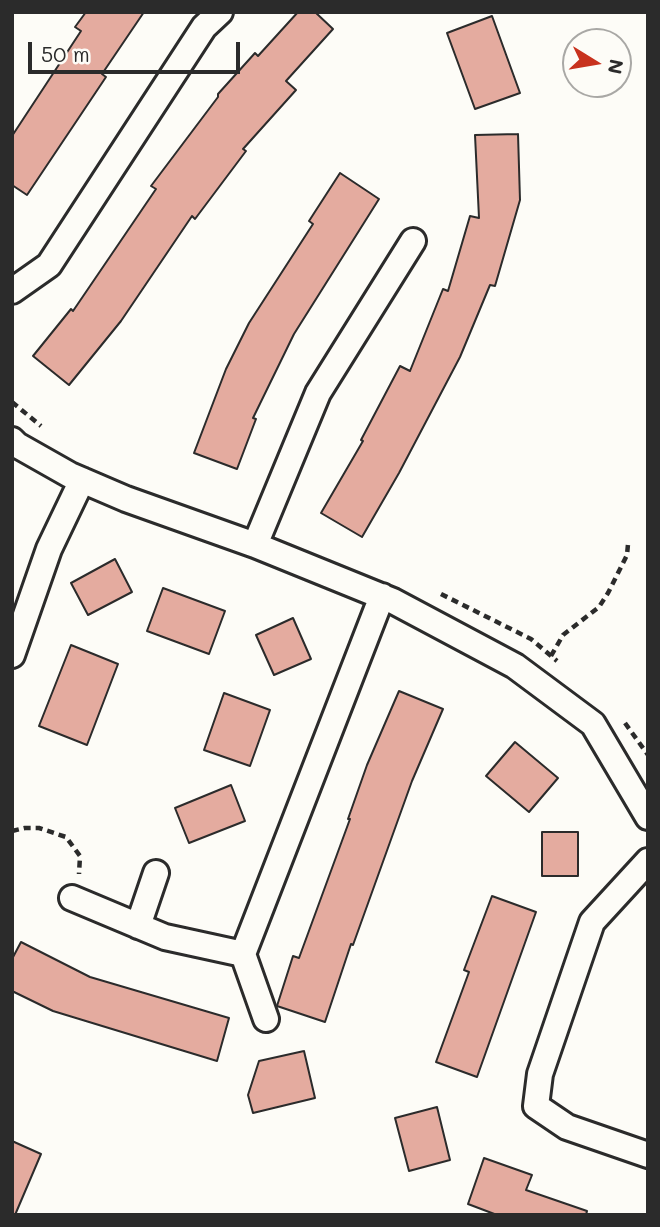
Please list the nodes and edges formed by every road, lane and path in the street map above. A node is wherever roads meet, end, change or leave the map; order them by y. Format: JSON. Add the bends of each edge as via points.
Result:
{"nodes":[{"id":1,"x":220,"y":12,"type":"edge"},
{"id":2,"x":413,"y":241,"type":"dead end"},
{"id":3,"x":12,"y":291,"type":"edge"},
{"id":4,"x":12,"y":440,"type":"edge"},
{"id":5,"x":82,"y":480,"type":"junction"},
{"id":6,"x":628,"y":544,"type":"dead end"},
{"id":7,"x":255,"y":545,"type":"junction"},
{"id":8,"x":382,"y":596,"type":"junction"},
{"id":9,"x":12,"y":655,"type":"edge"},
{"id":10,"x":551,"y":656,"type":"dead end"},
{"id":11,"x":648,"y":817,"type":"edge"},
{"id":12,"x":12,"y":831,"type":"edge"},
{"id":13,"x":648,"y":861,"type":"edge"},
{"id":14,"x":156,"y":873,"type":"dead end"},
{"id":15,"x":72,"y":898,"type":"joint"},
{"id":16,"x":138,"y":926,"type":"junction"},
{"id":17,"x":243,"y":954,"type":"junction"},
{"id":18,"x":266,"y":1019,"type":"dead end"},
{"id":19,"x":648,"y":1155,"type":"edge"}],
"edges":[{"from":1,"to":3,"type":"street","via":[[204,27],[49,265]]},
{"from":2,"to":7,"type":"street","via":[[318,393]]},
{"from":4,"to":5,"type":"street"},
{"from":5,"to":7,"type":"street"},
{"from":5,"to":9,"type":"street","via":[[49,549]]},
{"from":6,"to":10,"type":"path","via":[[599,607],[563,635]]},
{"from":7,"to":8,"type":"street"},
{"from":8,"to":11,"type":"street","via":[[515,666],[593,724]]},
{"from":8,"to":17,"type":"street"},
{"from":12,"to":15,"type":"path","via":[[39,828],[71,842],[81,868]]},
{"from":13,"to":19,"type":"street","via":[[592,922],[540,1074],[536,1106],[568,1127]]},
{"from":14,"to":16,"type":"street"},
{"from":15,"to":16,"type":"street"},
{"from":16,"to":17,"type":"street","via":[[165,937]]},
{"from":17,"to":18,"type":"street"}]}
